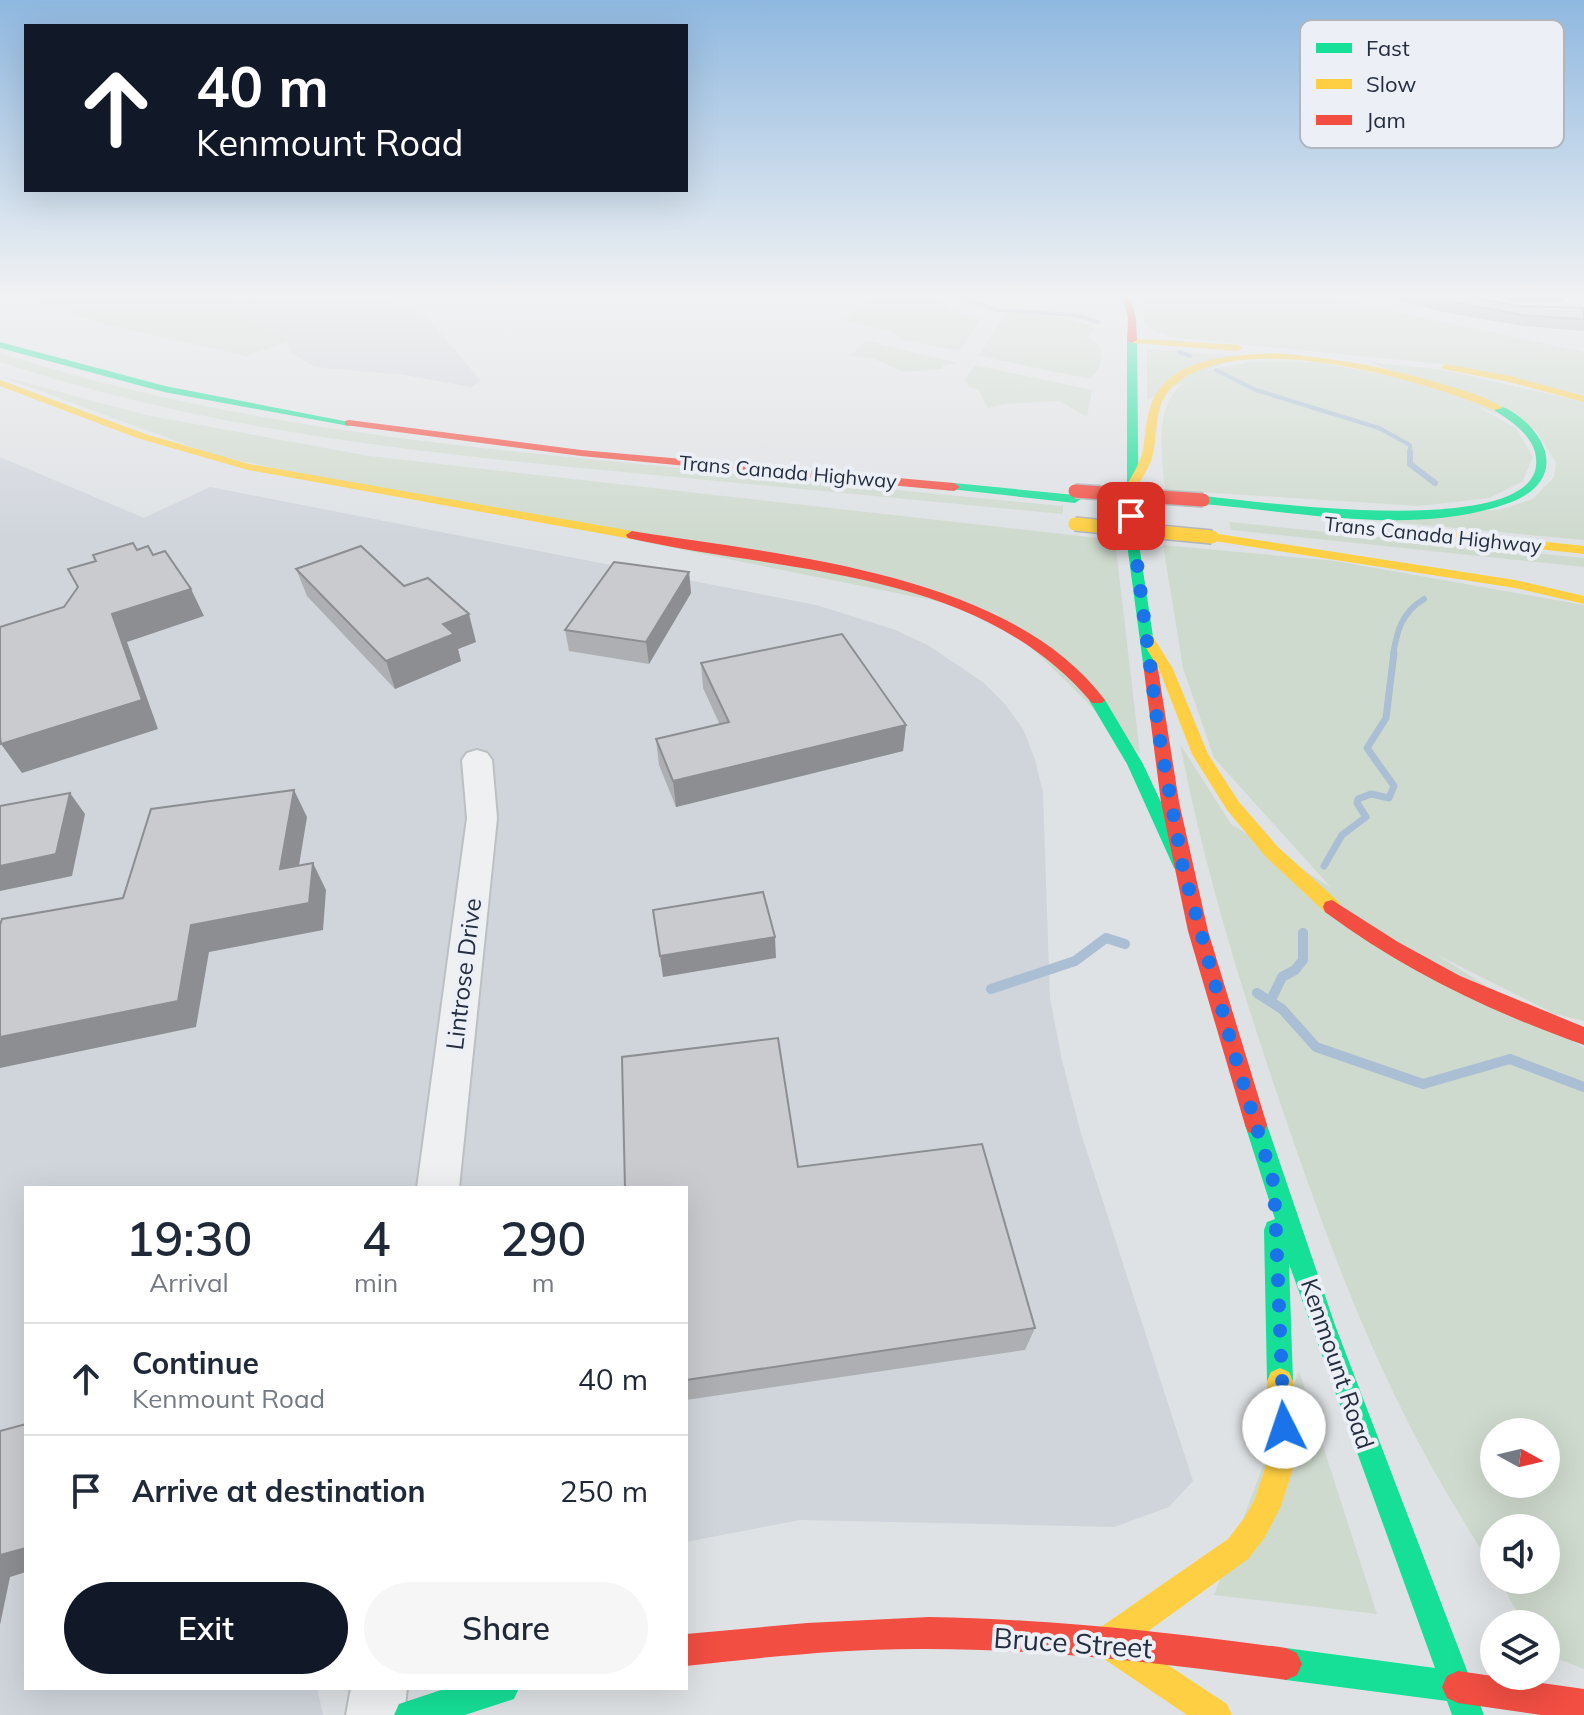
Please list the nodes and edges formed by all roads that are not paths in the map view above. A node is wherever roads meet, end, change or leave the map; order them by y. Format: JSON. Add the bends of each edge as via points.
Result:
{"nodes":[{"id":1,"x":23,"y":377,"type":"edge"},
{"id":2,"x":113,"y":377,"type":"edge"},
{"id":3,"x":1133,"y":377,"type":"edge"},
{"id":4,"x":1179,"y":377,"type":"edge"},
{"id":5,"x":1419,"y":377,"type":"edge"},
{"id":6,"x":1500,"y":377,"type":"edge"},
{"id":7,"x":0,"y":383,"type":"edge"},
{"id":8,"x":1584,"y":399,"type":"edge"},
{"id":9,"x":100,"y":400,"type":"dead end"},
{"id":10,"x":1131,"y":488,"type":"junction"},
{"id":11,"x":1204,"y":505,"type":"junction"},
{"id":12,"x":1068,"y":523,"type":"dead end"},
{"id":13,"x":1212,"y":537,"type":"junction"},
{"id":14,"x":1584,"y":550,"type":"edge"},
{"id":15,"x":1553,"y":573,"type":"dead end"},
{"id":16,"x":1584,"y":600,"type":"edge"},
{"id":17,"x":1147,"y":638,"type":"junction"},
{"id":18,"x":477,"y":760,"type":"dead end"},
{"id":19,"x":1183,"y":868,"type":"junction"},
{"id":20,"x":1584,"y":1036,"type":"edge"},
{"id":21,"x":1274,"y":1184,"type":"junction"},
{"id":22,"x":438,"y":1186,"type":"edge"},
{"id":23,"x":1106,"y":1642,"type":"junction"},
{"id":24,"x":688,"y":1650,"type":"edge"},
{"id":25,"x":1458,"y":1687,"type":"junction"},
{"id":26,"x":379,"y":1690,"type":"edge"},
{"id":27,"x":496,"y":1690,"type":"edge"},
{"id":28,"x":1584,"y":1705,"type":"edge"},
{"id":29,"x":375,"y":1715,"type":"edge"},
{"id":30,"x":410,"y":1715,"type":"edge"},
{"id":31,"x":1216,"y":1715,"type":"edge"},
{"id":32,"x":1468,"y":1715,"type":"edge"}],
"edges":[{"from":1,"to":9,"type":"main road"},
{"from":2,"to":11,"type":"main road","name":"Trans Canada Highway","via":[[315,420],[513,446]]},
{"from":3,"to":10,"type":"main road","name":"Kenmount Road"},
{"from":4,"to":10,"type":"main road","via":[[1155,404],[1146,459]]},
{"from":5,"to":11,"type":"main road","via":[[1480,398],[1528,431],[1543,453],[1544,473],[1534,486],[1492,505],[1450,510]]},
{"from":6,"to":8,"type":"main road"},
{"from":7,"to":19,"type":"main road","via":[[141,436],[248,467],[824,569],[956,602],[1026,636],[1083,683],[1109,718]]},
{"from":10,"to":17,"type":"main road","name":"Kenmount Road"},
{"from":11,"to":14,"type":"main road","name":"Trans Canada Highway"},
{"from":12,"to":13,"type":"main road","name":"Trans Canada Highway","bridge":true},
{"from":13,"to":15,"type":"main road","name":"Trans Canada Highway"},
{"from":13,"to":16,"type":"main road","via":[[1515,584]]},
{"from":17,"to":19,"type":"main road","name":"Kenmount Road"},
{"from":17,"to":20,"type":"main road","via":[[1166,670],[1185,725],[1221,788],[1245,824],[1312,893],[1390,949],[1450,982]]},
{"from":18,"to":22,"type":"street","name":"Lintrose Drive","via":[[482,818]]},
{"from":19,"to":21,"type":"main road","name":"Kenmount Road"},
{"from":21,"to":23,"type":"main road","via":[[1284,1445],[1269,1506],[1238,1549]]},
{"from":21,"to":25,"type":"main road","name":"Kenmount Road","via":[[1383,1494]]},
{"from":23,"to":24,"type":"main road","name":"Bruce Street","via":[[929,1633],[812,1637]]},
{"from":23,"to":25,"type":"main road","name":"Bruce Street"},
{"from":23,"to":31,"type":"main road"},
{"from":25,"to":28,"type":"main road","name":"Bruce Street"},
{"from":25,"to":32,"type":"main road","name":"Kenmount Road"},
{"from":26,"to":29,"type":"street"},
{"from":27,"to":30,"type":"main road"}]}
